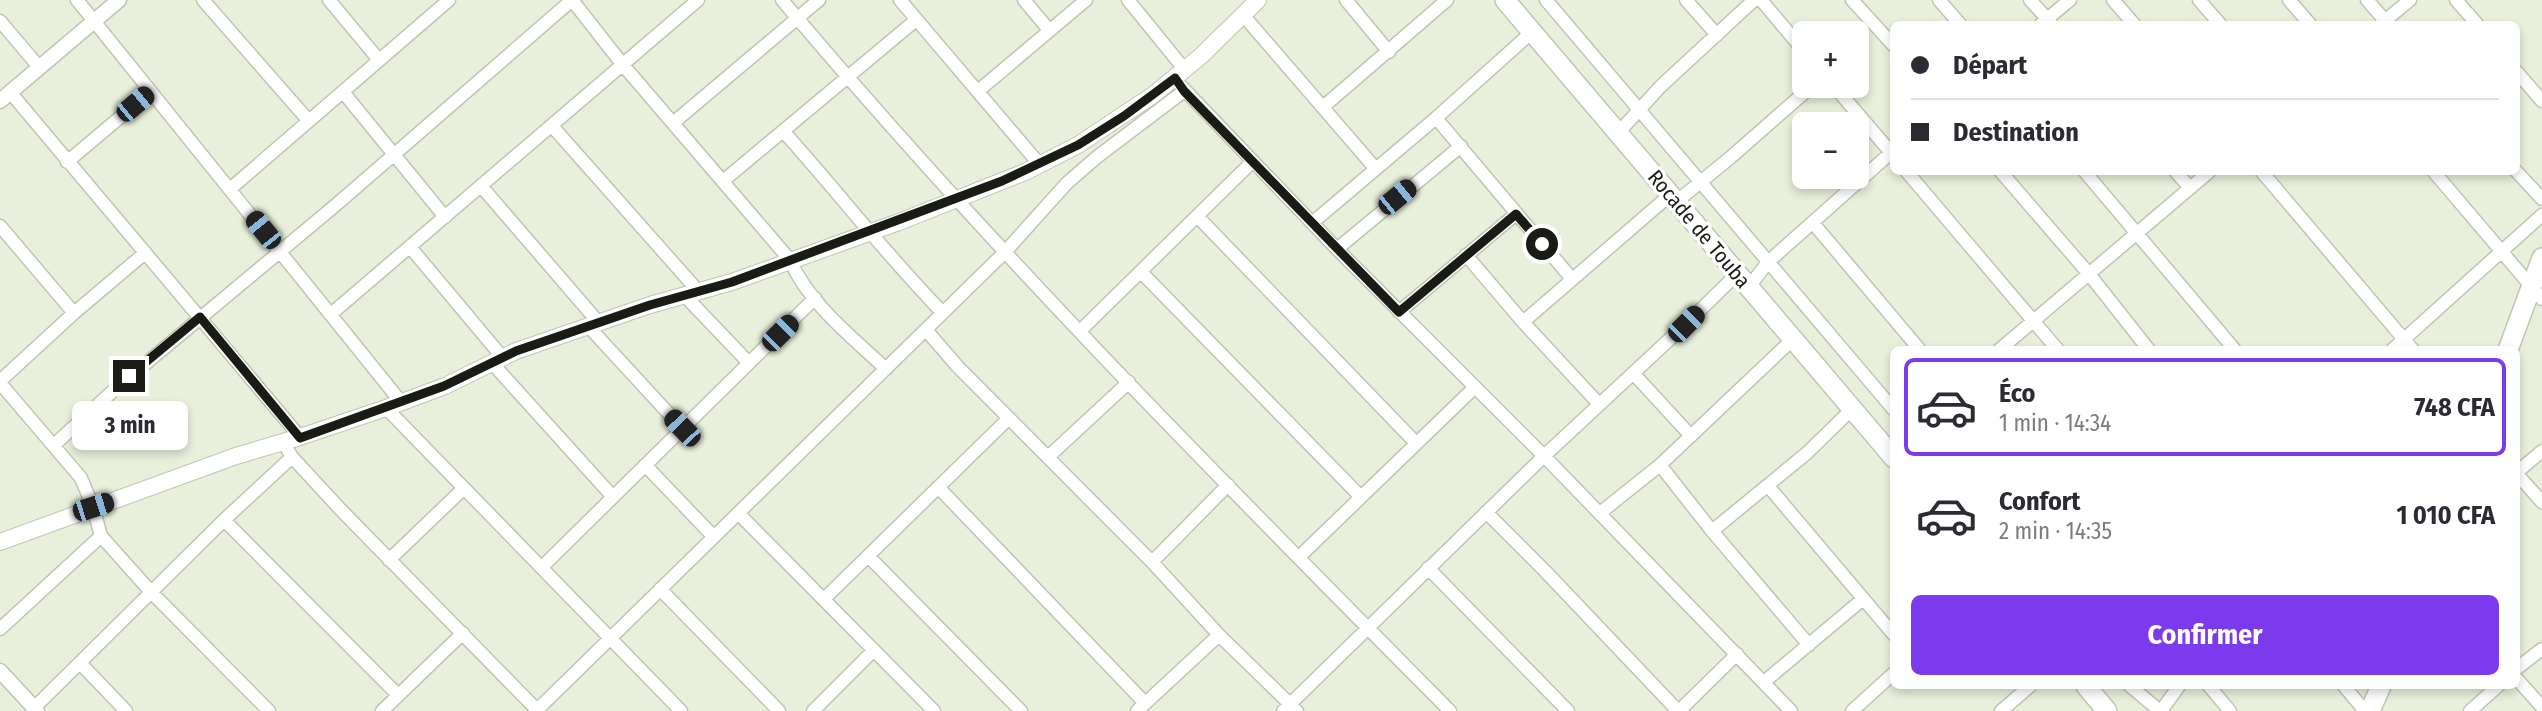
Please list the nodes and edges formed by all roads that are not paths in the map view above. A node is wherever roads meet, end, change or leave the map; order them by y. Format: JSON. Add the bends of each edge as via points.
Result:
{"nodes":[{"id":1,"x":77,"y":0,"type":"edge"},
{"id":2,"x":119,"y":0,"type":"edge"},
{"id":3,"x":203,"y":0,"type":"edge"},
{"id":4,"x":329,"y":0,"type":"edge"},
{"id":5,"x":449,"y":0,"type":"edge"},
{"id":6,"x":698,"y":0,"type":"edge"},
{"id":7,"x":782,"y":0,"type":"edge"},
{"id":8,"x":819,"y":0,"type":"edge"},
{"id":9,"x":900,"y":0,"type":"edge"},
{"id":10,"x":1024,"y":0,"type":"edge"},
{"id":11,"x":1086,"y":0,"type":"edge"},
{"id":12,"x":1128,"y":0,"type":"edge"},
{"id":13,"x":1258,"y":0,"type":"edge"},
{"id":14,"x":1346,"y":0,"type":"edge"},
{"id":15,"x":1447,"y":0,"type":"edge"},
{"id":16,"x":1505,"y":0,"type":"edge"},
{"id":17,"x":1546,"y":0,"type":"edge"},
{"id":18,"x":1686,"y":0,"type":"edge"},
{"id":19,"x":1754,"y":0,"type":"edge"},
{"id":20,"x":1761,"y":0,"type":"edge"},
{"id":21,"x":1852,"y":0,"type":"edge"},
{"id":22,"x":1939,"y":0,"type":"edge"},
{"id":23,"x":2030,"y":0,"type":"edge"},
{"id":24,"x":2070,"y":0,"type":"edge"},
{"id":25,"x":2113,"y":0,"type":"edge"},
{"id":26,"x":2200,"y":0,"type":"edge"},
{"id":27,"x":2289,"y":0,"type":"edge"},
{"id":28,"x":2367,"y":0,"type":"edge"},
{"id":29,"x":2410,"y":0,"type":"edge"},
{"id":30,"x":2456,"y":0,"type":"edge"},
{"id":31,"x":1243,"y":15,"type":"junction"},
{"id":32,"x":797,"y":18,"type":"junction"},
{"id":33,"x":916,"y":20,"type":"junction"},
{"id":34,"x":0,"y":21,"type":"edge"},
{"id":35,"x":93,"y":21,"type":"junction"},
{"id":36,"x":1957,"y":21,"type":"edge"},
{"id":37,"x":2046,"y":21,"type":"edge"},
{"id":38,"x":2049,"y":21,"type":"edge"},
{"id":39,"x":2131,"y":21,"type":"edge"},
{"id":40,"x":2218,"y":21,"type":"edge"},
{"id":41,"x":2306,"y":21,"type":"edge"},
{"id":42,"x":2383,"y":21,"type":"edge"},
{"id":43,"x":2387,"y":21,"type":"edge"},
{"id":44,"x":2474,"y":21,"type":"edge"},
{"id":45,"x":1049,"y":30,"type":"junction"},
{"id":46,"x":1532,"y":32,"type":"junction"},
{"id":47,"x":1717,"y":35,"type":"junction"},
{"id":48,"x":1792,"y":37,"type":"edge"},
{"id":49,"x":1890,"y":42,"type":"edge"},
{"id":50,"x":1389,"y":52,"type":"junction"},
{"id":51,"x":379,"y":60,"type":"junction"},
{"id":52,"x":623,"y":65,"type":"junction"},
{"id":53,"x":39,"y":67,"type":"junction"},
{"id":54,"x":2520,"y":76,"type":"edge"},
{"id":55,"x":848,"y":77,"type":"junction"},
{"id":56,"x":1181,"y":80,"type":"junction"},
{"id":57,"x":978,"y":91,"type":"junction"},
{"id":58,"x":150,"y":92,"type":"junction"},
{"id":59,"x":343,"y":92,"type":"junction"},
{"id":60,"x":5,"y":97,"type":"edge"},
{"id":61,"x":1798,"y":98,"type":"edge"},
{"id":62,"x":1845,"y":98,"type":"edge"},
{"id":63,"x":2542,"y":101,"type":"edge"},
{"id":64,"x":1323,"y":107,"type":"junction"},
{"id":65,"x":1639,"y":109,"type":"junction"},
{"id":66,"x":1436,"y":118,"type":"junction"},
{"id":67,"x":308,"y":120,"type":"junction"},
{"id":68,"x":673,"y":123,"type":"junction"},
{"id":69,"x":552,"y":126,"type":"junction"},
{"id":70,"x":784,"y":132,"type":"junction"},
{"id":71,"x":1618,"y":133,"type":"junction"},
{"id":72,"x":1461,"y":146,"type":"junction"},
{"id":73,"x":1890,"y":150,"type":"edge"},
{"id":74,"x":393,"y":153,"type":"junction"},
{"id":75,"x":1890,"y":156,"type":"edge"},
{"id":76,"x":1254,"y":161,"type":"junction"},
{"id":77,"x":67,"y":162,"type":"junction"},
{"id":78,"x":1040,"y":164,"type":"junction"},
{"id":79,"x":1375,"y":168,"type":"junction"},
{"id":80,"x":1910,"y":175,"type":"edge"},
{"id":81,"x":2004,"y":175,"type":"edge"},
{"id":82,"x":2088,"y":175,"type":"edge"},
{"id":83,"x":2179,"y":175,"type":"edge"},
{"id":84,"x":2205,"y":175,"type":"edge"},
{"id":85,"x":2265,"y":175,"type":"edge"},
{"id":86,"x":2437,"y":175,"type":"edge"},
{"id":87,"x":2520,"y":175,"type":"edge"},
{"id":88,"x":723,"y":181,"type":"junction"},
{"id":89,"x":1701,"y":182,"type":"junction"},
{"id":90,"x":481,"y":186,"type":"junction"},
{"id":91,"x":2190,"y":188,"type":"junction"},
{"id":92,"x":230,"y":189,"type":"junction"},
{"id":93,"x":1673,"y":198,"type":"junction"},
{"id":94,"x":957,"y":199,"type":"junction"},
{"id":95,"x":2542,"y":199,"type":"edge"},
{"id":96,"x":1516,"y":214,"type":"junction"},
{"id":97,"x":2542,"y":215,"type":"edge"},
{"id":98,"x":1197,"y":216,"type":"junction"},
{"id":99,"x":444,"y":217,"type":"junction"},
{"id":100,"x":1312,"y":223,"type":"junction"},
{"id":101,"x":1813,"y":223,"type":"junction"},
{"id":102,"x":0,"y":226,"type":"edge"},
{"id":103,"x":871,"y":232,"type":"junction"},
{"id":104,"x":2137,"y":234,"type":"junction"},
{"id":105,"x":410,"y":247,"type":"junction"},
{"id":106,"x":1337,"y":249,"type":"junction"},
{"id":107,"x":280,"y":251,"type":"junction"},
{"id":108,"x":2502,"y":251,"type":"junction"},
{"id":109,"x":1005,"y":252,"type":"junction"},
{"id":110,"x":145,"y":253,"type":"junction"},
{"id":111,"x":1466,"y":255,"type":"junction"},
{"id":112,"x":2542,"y":258,"type":"edge"},
{"id":113,"x":790,"y":260,"type":"junction"},
{"id":114,"x":1768,"y":262,"type":"junction"},
{"id":115,"x":1141,"y":272,"type":"junction"},
{"id":116,"x":2089,"y":274,"type":"junction"},
{"id":117,"x":1572,"y":279,"type":"junction"},
{"id":118,"x":1742,"y":281,"type":"junction"},
{"id":119,"x":2537,"y":292,"type":"edge"},
{"id":120,"x":692,"y":294,"type":"junction"},
{"id":121,"x":815,"y":299,"type":"junction"},
{"id":122,"x":1399,"y":312,"type":"junction"},
{"id":123,"x":74,"y":313,"type":"junction"},
{"id":124,"x":943,"y":313,"type":"junction"},
{"id":125,"x":331,"y":314,"type":"junction"},
{"id":126,"x":200,"y":317,"type":"junction"},
{"id":127,"x":2034,"y":321,"type":"junction"},
{"id":128,"x":1523,"y":322,"type":"junction"},
{"id":129,"x":593,"y":324,"type":"junction"},
{"id":130,"x":926,"y":330,"type":"junction"},
{"id":131,"x":1080,"y":331,"type":"junction"},
{"id":132,"x":1792,"y":340,"type":"junction"},
{"id":133,"x":2409,"y":345,"type":"edge"},
{"id":134,"x":1917,"y":346,"type":"edge"},
{"id":135,"x":2004,"y":346,"type":"edge"},
{"id":136,"x":2055,"y":346,"type":"edge"},
{"id":137,"x":2146,"y":346,"type":"edge"},
{"id":138,"x":2232,"y":346,"type":"edge"},
{"id":139,"x":2510,"y":346,"type":"edge"},
{"id":140,"x":498,"y":360,"type":"junction"},
{"id":141,"x":749,"y":363,"type":"junction"},
{"id":142,"x":886,"y":369,"type":"junction"},
{"id":143,"x":1633,"y":373,"type":"junction"},
{"id":144,"x":0,"y":382,"type":"edge"},
{"id":145,"x":1129,"y":382,"type":"junction"},
{"id":146,"x":1475,"y":387,"type":"junction"},
{"id":147,"x":1599,"y":404,"type":"junction"},
{"id":148,"x":393,"y":405,"type":"junction"},
{"id":149,"x":1890,"y":405,"type":"edge"},
{"id":150,"x":1852,"y":409,"type":"junction"},
{"id":151,"x":1009,"y":418,"type":"junction"},
{"id":152,"x":682,"y":428,"type":"junction"},
{"id":153,"x":1691,"y":436,"type":"junction"},
{"id":154,"x":300,"y":438,"type":"junction"},
{"id":155,"x":283,"y":442,"type":"junction"},
{"id":156,"x":1415,"y":442,"type":"junction"},
{"id":157,"x":54,"y":444,"type":"junction"},
{"id":158,"x":1890,"y":447,"type":"edge"},
{"id":159,"x":2542,"y":451,"type":"edge"},
{"id":160,"x":1544,"y":456,"type":"junction"},
{"id":161,"x":292,"y":457,"type":"junction"},
{"id":162,"x":1048,"y":457,"type":"junction"},
{"id":163,"x":645,"y":465,"type":"junction"},
{"id":164,"x":1660,"y":465,"type":"junction"},
{"id":165,"x":2520,"y":470,"type":"edge"},
{"id":166,"x":2520,"y":477,"type":"edge"},
{"id":167,"x":1228,"y":485,"type":"junction"},
{"id":168,"x":1768,"y":486,"type":"junction"},
{"id":169,"x":939,"y":488,"type":"junction"},
{"id":170,"x":463,"y":489,"type":"junction"},
{"id":171,"x":1360,"y":496,"type":"junction"},
{"id":172,"x":613,"y":497,"type":"junction"},
{"id":173,"x":2542,"y":502,"type":"edge"},
{"id":174,"x":93,"y":507,"type":"junction"},
{"id":175,"x":1486,"y":512,"type":"junction"},
{"id":176,"x":738,"y":513,"type":"junction"},
{"id":177,"x":1600,"y":513,"type":"junction"},
{"id":178,"x":224,"y":520,"type":"junction"},
{"id":179,"x":1712,"y":531,"type":"junction"},
{"id":180,"x":101,"y":536,"type":"junction"},
{"id":181,"x":713,"y":536,"type":"junction"},
{"id":182,"x":0,"y":542,"type":"edge"},
{"id":183,"x":868,"y":556,"type":"junction"},
{"id":184,"x":1298,"y":557,"type":"junction"},
{"id":185,"x":389,"y":560,"type":"junction"},
{"id":186,"x":1152,"y":562,"type":"junction"},
{"id":187,"x":542,"y":567,"type":"junction"},
{"id":188,"x":1428,"y":568,"type":"junction"},
{"id":189,"x":660,"y":589,"type":"junction"},
{"id":190,"x":152,"y":593,"type":"junction"},
{"id":191,"x":825,"y":598,"type":"junction"},
{"id":192,"x":1863,"y":599,"type":"junction"},
{"id":193,"x":1367,"y":628,"type":"junction"},
{"id":194,"x":0,"y":629,"type":"edge"},
{"id":195,"x":1890,"y":630,"type":"edge"},
{"id":196,"x":463,"y":633,"type":"junction"},
{"id":197,"x":1219,"y":635,"type":"junction"},
{"id":198,"x":611,"y":638,"type":"junction"},
{"id":199,"x":1809,"y":645,"type":"junction"},
{"id":200,"x":2542,"y":649,"type":"edge"},
{"id":201,"x":874,"y":650,"type":"junction"},
{"id":202,"x":1737,"y":654,"type":"junction"},
{"id":203,"x":80,"y":663,"type":"junction"},
{"id":204,"x":2520,"y":666,"type":"edge"},
{"id":205,"x":0,"y":671,"type":"edge"},
{"id":206,"x":1890,"y":677,"type":"edge"},
{"id":207,"x":1764,"y":682,"type":"junction"},
{"id":208,"x":2520,"y":682,"type":"edge"},
{"id":209,"x":2027,"y":689,"type":"edge"},
{"id":210,"x":2089,"y":689,"type":"edge"},
{"id":211,"x":2134,"y":689,"type":"edge"},
{"id":212,"x":2177,"y":689,"type":"edge"},
{"id":213,"x":2211,"y":689,"type":"edge"},
{"id":214,"x":2347,"y":689,"type":"edge"},
{"id":215,"x":2380,"y":689,"type":"edge"},
{"id":216,"x":2495,"y":689,"type":"edge"},
{"id":217,"x":398,"y":695,"type":"junction"},
{"id":218,"x":1141,"y":707,"type":"edge"},
{"id":219,"x":2542,"y":707,"type":"edge"},
{"id":220,"x":36,"y":709,"type":"edge"},
{"id":221,"x":1290,"y":709,"type":"edge"},
{"id":222,"x":1857,"y":709,"type":"edge"},
{"id":223,"x":127,"y":711,"type":"edge"},
{"id":224,"x":270,"y":711,"type":"edge"},
{"id":225,"x":382,"y":711,"type":"edge"},
{"id":226,"x":537,"y":711,"type":"edge"},
{"id":227,"x":681,"y":711,"type":"edge"},
{"id":228,"x":779,"y":711,"type":"edge"},
{"id":229,"x":813,"y":711,"type":"edge"},
{"id":230,"x":934,"y":711,"type":"edge"},
{"id":231,"x":1021,"y":711,"type":"edge"},
{"id":232,"x":1450,"y":711,"type":"edge"},
{"id":233,"x":1568,"y":711,"type":"edge"},
{"id":234,"x":1678,"y":711,"type":"edge"},
{"id":235,"x":1791,"y":711,"type":"edge"},
{"id":236,"x":2001,"y":711,"type":"edge"},
{"id":237,"x":2107,"y":711,"type":"edge"},
{"id":238,"x":2161,"y":711,"type":"edge"},
{"id":239,"x":2230,"y":711,"type":"edge"},
{"id":240,"x":2365,"y":711,"type":"edge"},
{"id":241,"x":2370,"y":711,"type":"edge"},
{"id":242,"x":2470,"y":711,"type":"edge"}],
"edges":[{"from":1,"to":35,"type":"street"},
{"from":2,"to":35,"type":"street"},
{"from":3,"to":67,"type":"street"},
{"from":4,"to":51,"type":"street"},
{"from":5,"to":51,"type":"street"},
{"from":6,"to":52,"type":"street"},
{"from":7,"to":32,"type":"street"},
{"from":8,"to":32,"type":"street"},
{"from":9,"to":33,"type":"street"},
{"from":10,"to":45,"type":"street"},
{"from":11,"to":45,"type":"street"},
{"from":12,"to":56,"type":"street"},
{"from":13,"to":31,"type":"main road"},
{"from":14,"to":50,"type":"street"},
{"from":15,"to":50,"type":"street"},
{"from":16,"to":46,"type":"main road","name":"Rocade de Touba"},
{"from":17,"to":65,"type":"street"},
{"from":18,"to":47,"type":"street"},
{"from":19,"to":47,"type":"street"},
{"from":20,"to":48,"type":"street"},
{"from":21,"to":49,"type":"street"},
{"from":22,"to":36,"type":"street"},
{"from":23,"to":37,"type":"street"},
{"from":24,"to":38,"type":"street"},
{"from":25,"to":39,"type":"street"},
{"from":26,"to":40,"type":"street"},
{"from":27,"to":41,"type":"street"},
{"from":28,"to":42,"type":"street"},
{"from":29,"to":43,"type":"street"},
{"from":30,"to":44,"type":"street"},
{"from":31,"to":56,"type":"main road"},
{"from":31,"to":64,"type":"street"},
{"from":32,"to":55,"type":"street"},
{"from":32,"to":68,"type":"street"},
{"from":33,"to":55,"type":"street"},
{"from":33,"to":57,"type":"street"},
{"from":34,"to":53,"type":"street"},
{"from":35,"to":53,"type":"street"},
{"from":35,"to":58,"type":"street"},
{"from":45,"to":57,"type":"street"},
{"from":46,"to":66,"type":"street"},
{"from":46,"to":71,"type":"main road","name":"Rocade de Touba"},
{"from":47,"to":65,"type":"street"},
{"from":50,"to":64,"type":"street"},
{"from":51,"to":59,"type":"street"},
{"from":52,"to":68,"type":"street"},
{"from":52,"to":69,"type":"street"},
{"from":52,"to":74,"type":"street","via":[[572,0]]},
{"from":53,"to":60,"type":"street"},
{"from":54,"to":63,"type":"street"},
{"from":55,"to":70,"type":"street"},
{"from":55,"to":94,"type":"street"},
{"from":56,"to":76,"type":"street"},
{"from":56,"to":78,"type":"main road","via":[[1101,132]]},
{"from":56,"to":109,"type":"street","via":[[1067,183]]},
{"from":57,"to":78,"type":"street"},
{"from":58,"to":77,"type":"street"},
{"from":58,"to":92,"type":"street"},
{"from":59,"to":67,"type":"street"},
{"from":59,"to":74,"type":"street"},
{"from":60,"to":77,"type":"street"},
{"from":61,"to":89,"type":"street"},
{"from":62,"to":73,"type":"street"},
{"from":64,"to":79,"type":"street"},
{"from":65,"to":71,"type":"street"},
{"from":65,"to":89,"type":"street"},
{"from":66,"to":72,"type":"street"},
{"from":66,"to":79,"type":"street"},
{"from":67,"to":92,"type":"street"},
{"from":68,"to":88,"type":"street"},
{"from":69,"to":90,"type":"street"},
{"from":69,"to":120,"type":"street"},
{"from":70,"to":88,"type":"street"},
{"from":70,"to":103,"type":"street"},
{"from":71,"to":93,"type":"main road","name":"Rocade de Touba"},
{"from":72,"to":96,"type":"street"},
{"from":72,"to":106,"type":"street"},
{"from":74,"to":99,"type":"street"},
{"from":74,"to":107,"type":"street"},
{"from":75,"to":101,"type":"street"},
{"from":76,"to":98,"type":"street"},
{"from":76,"to":100,"type":"street"},
{"from":77,"to":110,"type":"street"},
{"from":78,"to":94,"type":"main road"},
{"from":79,"to":100,"type":"street"},
{"from":80,"to":127,"type":"street"},
{"from":81,"to":116,"type":"street"},
{"from":82,"to":104,"type":"street"},
{"from":83,"to":91,"type":"street"},
{"from":84,"to":91,"type":"street"},
{"from":85,"to":133,"type":"street"},
{"from":86,"to":108,"type":"street"},
{"from":87,"to":95,"type":"street"},
{"from":88,"to":113,"type":"street"},
{"from":89,"to":93,"type":"street"},
{"from":89,"to":114,"type":"street"},
{"from":90,"to":99,"type":"street"},
{"from":90,"to":129,"type":"street"},
{"from":91,"to":104,"type":"street"},
{"from":92,"to":107,"type":"street"},
{"from":93,"to":117,"type":"street"},
{"from":93,"to":118,"type":"main road","name":"Rocade de Touba"},
{"from":94,"to":103,"type":"main road"},
{"from":94,"to":109,"type":"street"},
{"from":96,"to":111,"type":"street"},
{"from":96,"to":117,"type":"street"},
{"from":97,"to":108,"type":"street"},
{"from":98,"to":115,"type":"street"},
{"from":98,"to":156,"type":"street"},
{"from":99,"to":105,"type":"street"},
{"from":100,"to":106,"type":"street"},
{"from":101,"to":114,"type":"street"},
{"from":101,"to":134,"type":"street"},
{"from":102,"to":123,"type":"street"},
{"from":103,"to":113,"type":"main road"},
{"from":103,"to":124,"type":"street"},
{"from":104,"to":116,"type":"street"},
{"from":104,"to":138,"type":"street"},
{"from":105,"to":125,"type":"street"},
{"from":105,"to":140,"type":"street"},
{"from":106,"to":122,"type":"street"},
{"from":107,"to":125,"type":"street"},
{"from":107,"to":126,"type":"street"},
{"from":108,"to":119,"type":"street"},
{"from":108,"to":133,"type":"street"},
{"from":109,"to":124,"type":"street"},
{"from":109,"to":131,"type":"street"},
{"from":110,"to":123,"type":"street"},
{"from":110,"to":126,"type":"street"},
{"from":111,"to":122,"type":"street"},
{"from":111,"to":128,"type":"street"},
{"from":112,"to":119,"type":"main road"},
{"from":113,"to":120,"type":"main road"},
{"from":113,"to":121,"type":"street"},
{"from":114,"to":118,"type":"street"},
{"from":114,"to":149,"type":"street"},
{"from":115,"to":131,"type":"street"},
{"from":115,"to":171,"type":"street"},
{"from":116,"to":127,"type":"street"},
{"from":116,"to":137,"type":"street"},
{"from":117,"to":128,"type":"street"},
{"from":118,"to":132,"type":"main road","name":"Rocade de Touba"},
{"from":118,"to":143,"type":"street"},
{"from":119,"to":139,"type":"main road"},
{"from":120,"to":129,"type":"main road"},
{"from":120,"to":141,"type":"street"},
{"from":121,"to":141,"type":"street"},
{"from":121,"to":142,"type":"street"},
{"from":122,"to":146,"type":"street"},
{"from":123,"to":144,"type":"street"},
{"from":124,"to":130,"type":"street"},
{"from":125,"to":148,"type":"street"},
{"from":126,"to":154,"type":"street"},
{"from":126,"to":157,"type":"street"},
{"from":127,"to":135,"type":"street"},
{"from":127,"to":136,"type":"street"},
{"from":128,"to":147,"type":"street"},
{"from":129,"to":140,"type":"main road"},
{"from":129,"to":152,"type":"street"},
{"from":130,"to":142,"type":"street"},
{"from":130,"to":151,"type":"street"},
{"from":131,"to":145,"type":"street"},
{"from":132,"to":150,"type":"main road","name":"Rocade de Touba"},
{"from":132,"to":153,"type":"street"},
{"from":140,"to":148,"type":"main road"},
{"from":140,"to":172,"type":"street"},
{"from":141,"to":152,"type":"street"},
{"from":142,"to":176,"type":"street"},
{"from":143,"to":147,"type":"street"},
{"from":143,"to":153,"type":"street"},
{"from":144,"to":157,"type":"street"},
{"from":145,"to":162,"type":"street"},
{"from":145,"to":167,"type":"street"},
{"from":146,"to":156,"type":"street"},
{"from":146,"to":160,"type":"street"},
{"from":147,"to":160,"type":"street"},
{"from":148,"to":154,"type":"main road"},
{"from":148,"to":170,"type":"street"},
{"from":150,"to":158,"type":"main road","name":"Rocade de Touba"},
{"from":150,"to":168,"type":"street"},
{"from":151,"to":162,"type":"street"},
{"from":151,"to":169,"type":"street"},
{"from":152,"to":163,"type":"street"},
{"from":153,"to":164,"type":"street"},
{"from":154,"to":155,"type":"main road"},
{"from":155,"to":161,"type":"street"},
{"from":155,"to":174,"type":"main road"},
{"from":156,"to":171,"type":"street"},
{"from":157,"to":174,"type":"street","via":[[81,478]]},
{"from":159,"to":165,"type":"street"},
{"from":160,"to":175,"type":"street"},
{"from":160,"to":177,"type":"street"},
{"from":161,"to":178,"type":"street"},
{"from":161,"to":185,"type":"street"},
{"from":162,"to":186,"type":"street"},
{"from":163,"to":172,"type":"street"},
{"from":163,"to":181,"type":"street"},
{"from":164,"to":177,"type":"street"},
{"from":164,"to":179,"type":"street"},
{"from":166,"to":173,"type":"street"},
{"from":167,"to":184,"type":"street"},
{"from":167,"to":186,"type":"street"},
{"from":168,"to":179,"type":"street"},
{"from":168,"to":192,"type":"street"},
{"from":169,"to":183,"type":"street"},
{"from":169,"to":218,"type":"street"},
{"from":170,"to":185,"type":"street"},
{"from":170,"to":187,"type":"street"},
{"from":171,"to":184,"type":"street"},
{"from":172,"to":187,"type":"street"},
{"from":174,"to":180,"type":"street"},
{"from":174,"to":182,"type":"main road"},
{"from":175,"to":188,"type":"street"},
{"from":175,"to":234,"type":"street"},
{"from":176,"to":181,"type":"street"},
{"from":176,"to":191,"type":"street"},
{"from":177,"to":202,"type":"street"},
{"from":178,"to":190,"type":"street"},
{"from":178,"to":217,"type":"street"},
{"from":179,"to":199,"type":"street"},
{"from":180,"to":190,"type":"street"},
{"from":180,"to":194,"type":"street"},
{"from":181,"to":189,"type":"street"},
{"from":183,"to":191,"type":"street"},
{"from":183,"to":231,"type":"street"},
{"from":184,"to":193,"type":"street"},
{"from":185,"to":196,"type":"street"},
{"from":186,"to":197,"type":"street"},
{"from":187,"to":198,"type":"street"},
{"from":188,"to":193,"type":"street"},
{"from":188,"to":233,"type":"street"},
{"from":189,"to":198,"type":"street"},
{"from":189,"to":228,"type":"street"},
{"from":190,"to":203,"type":"street"},
{"from":190,"to":224,"type":"street"},
{"from":191,"to":201,"type":"street"},
{"from":192,"to":195,"type":"street"},
{"from":192,"to":199,"type":"street"},
{"from":193,"to":221,"type":"street"},
{"from":193,"to":232,"type":"street"},
{"from":196,"to":217,"type":"street"},
{"from":196,"to":226,"type":"street"},
{"from":197,"to":218,"type":"street"},
{"from":197,"to":221,"type":"street"},
{"from":198,"to":226,"type":"street"},
{"from":198,"to":227,"type":"street"},
{"from":199,"to":207,"type":"street"},
{"from":200,"to":204,"type":"street"},
{"from":201,"to":229,"type":"street"},
{"from":201,"to":230,"type":"street"},
{"from":202,"to":207,"type":"street"},
{"from":202,"to":234,"type":"street"},
{"from":203,"to":220,"type":"street"},
{"from":203,"to":223,"type":"street"},
{"from":205,"to":220,"type":"street"},
{"from":206,"to":222,"type":"street"},
{"from":207,"to":235,"type":"street"},
{"from":208,"to":219,"type":"street"},
{"from":209,"to":236,"type":"street"},
{"from":210,"to":237,"type":"main road"},
{"from":211,"to":238,"type":"street"},
{"from":212,"to":238,"type":"street"},
{"from":213,"to":239,"type":"street"},
{"from":214,"to":240,"type":"street"},
{"from":215,"to":241,"type":"main road"},
{"from":216,"to":242,"type":"street"},
{"from":217,"to":225,"type":"street"}]}
